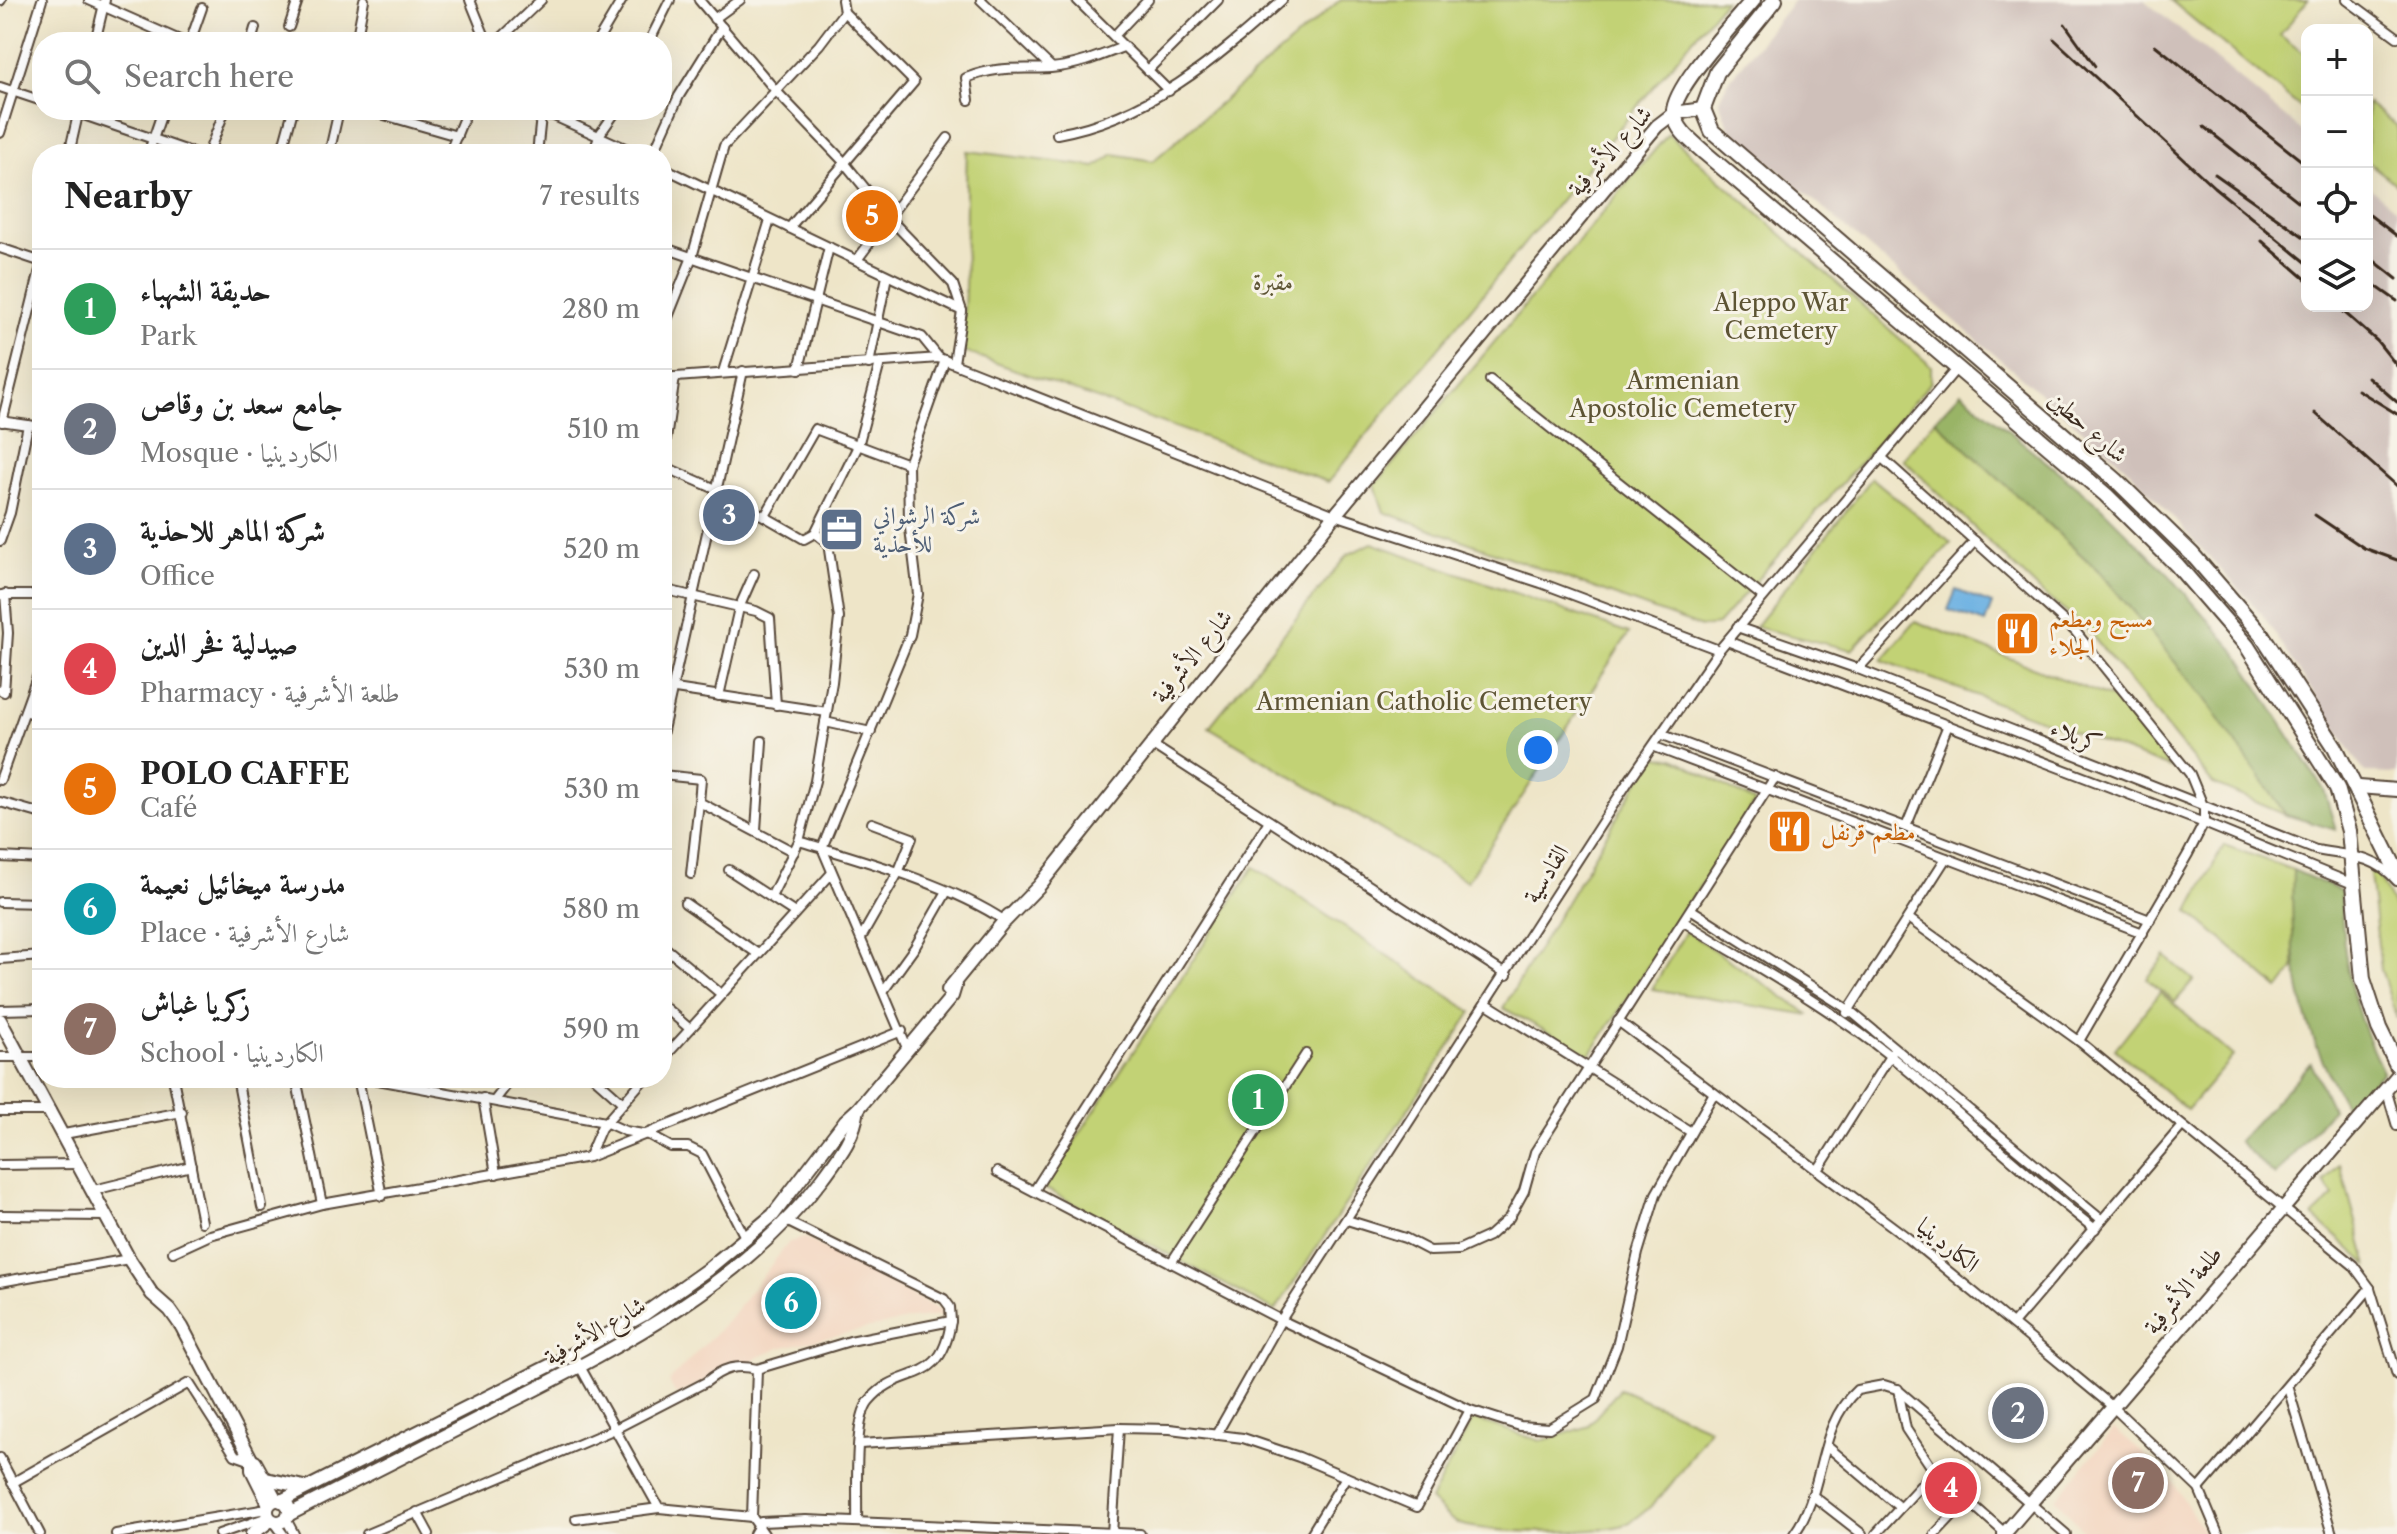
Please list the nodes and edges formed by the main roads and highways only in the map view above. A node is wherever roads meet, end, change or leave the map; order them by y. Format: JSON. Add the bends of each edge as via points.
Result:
{"nodes":[{"id":1,"x":1753,"y":0,"type":"edge"},
{"id":2,"x":1775,"y":0,"type":"edge"},
{"id":3,"x":1674,"y":113,"type":"joint"},
{"id":4,"x":2397,"y":872,"type":"edge"},
{"id":5,"x":2397,"y":1065,"type":"edge"}],
"edges":[{"from":1,"to":3,"type":"main road","name":"شارع الأشرفية","via":[[1679,92]]},
{"from":2,"to":4,"type":"main road","name":"شارع حطين","via":[[1717,72],[1703,109],[1712,131],[2116,480],[2192,554],[2262,635],[2358,787]]},
{"from":3,"to":5,"type":"main road","name":"شارع حطين","via":[[1679,127],[1705,153],[2106,495],[2177,565],[2247,646],[2337,788],[2349,831],[2363,979]]}]}
